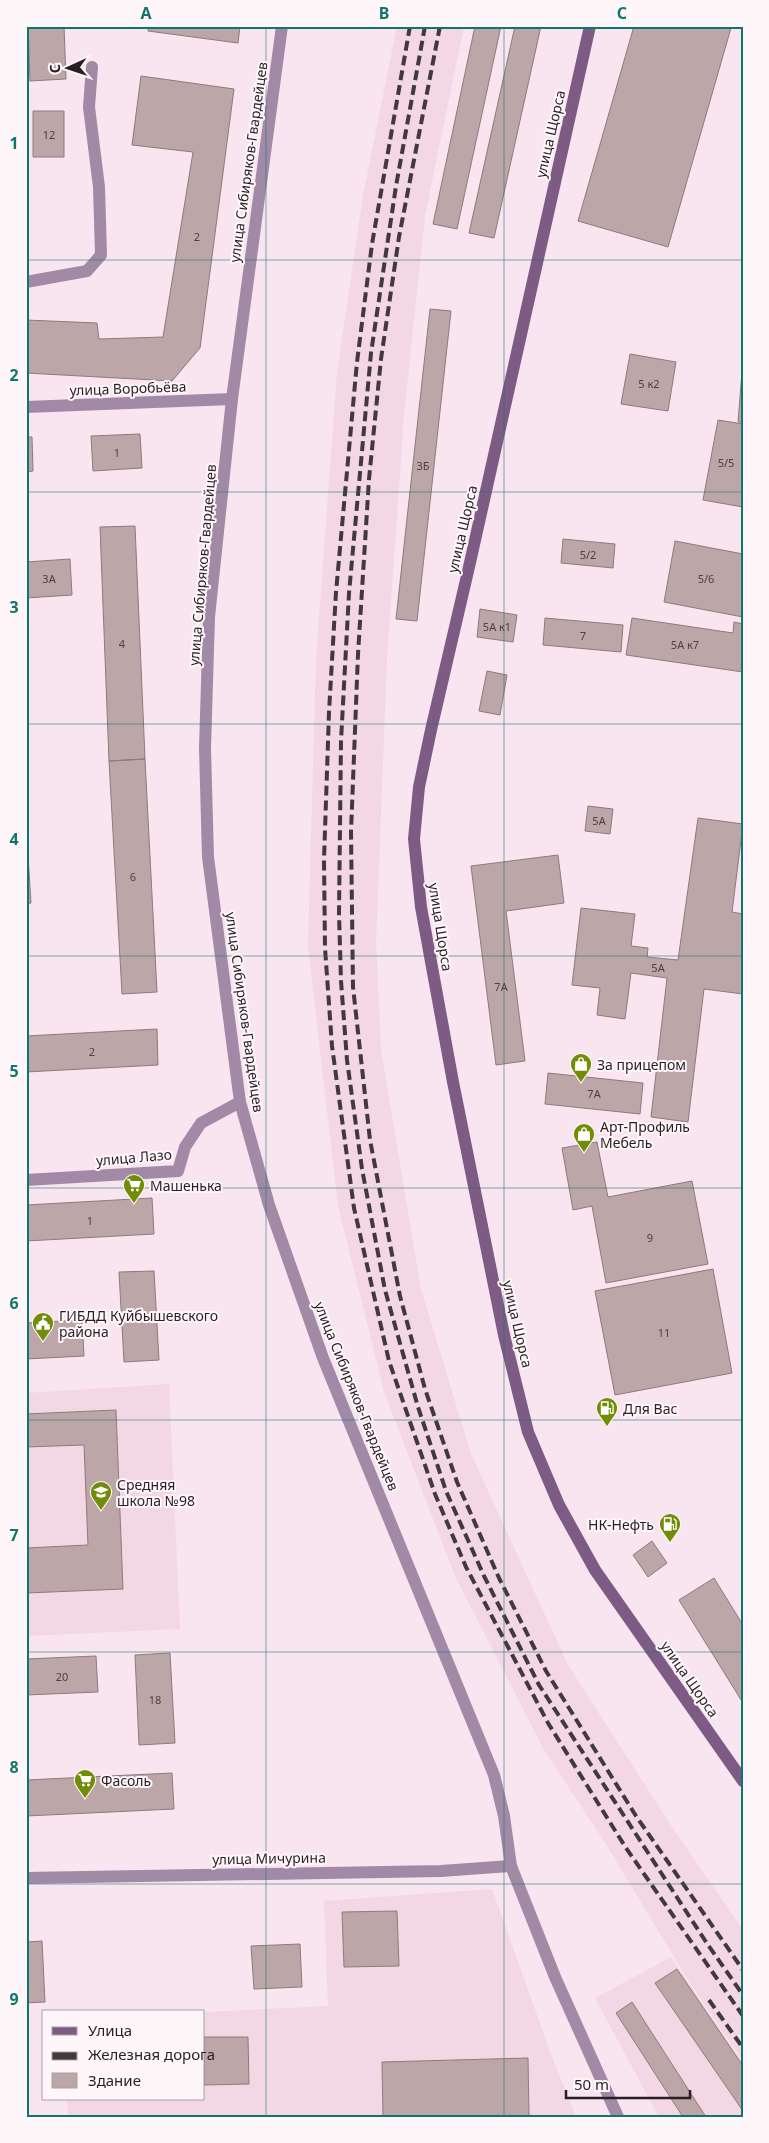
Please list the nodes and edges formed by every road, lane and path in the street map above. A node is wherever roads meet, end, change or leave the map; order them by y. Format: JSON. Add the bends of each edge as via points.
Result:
{"nodes":[{"id":1,"x":282,"y":26,"type":"edge"},
{"id":2,"x":590,"y":26,"type":"edge"},
{"id":3,"x":92,"y":67,"type":"dead end"},
{"id":4,"x":26,"y":282,"type":"edge"},
{"id":5,"x":232,"y":399,"type":"junction"},
{"id":6,"x":26,"y":407,"type":"edge"},
{"id":7,"x":240,"y":1102,"type":"junction"},
{"id":8,"x":26,"y":1180,"type":"edge"},
{"id":9,"x":743,"y":1781,"type":"edge"},
{"id":10,"x":511,"y":1866,"type":"junction"},
{"id":11,"x":26,"y":1878,"type":"edge"},
{"id":12,"x":618,"y":2117,"type":"edge"}],
"edges":[{"from":1,"to":5,"type":"street","name":"улица Сибиряков-Гвардейцев"},
{"from":2,"to":9,"type":"main road","name":"улица Щорса","via":[[430,730],[419,787],[414,840],[421,907],[453,1082],[504,1335],[528,1432],[559,1505],[595,1570]]},
{"from":3,"to":4,"type":"street","via":[[89,107],[99,187],[100,255],[87,271]]},
{"from":5,"to":6,"type":"street","name":"улица Воробьёва"},
{"from":5,"to":7,"type":"street","name":"улица Сибиряков-Гвардейцев","via":[[210,617],[205,748],[208,857]]},
{"from":7,"to":8,"type":"street","name":"улица Лазо","via":[[201,1123],[185,1147],[178,1171]]},
{"from":7,"to":10,"type":"street","name":"улица Сибиряков-Гвардейцев","via":[[269,1204],[323,1358],[494,1775]]},
{"from":10,"to":11,"type":"street","name":"улица Мичурина","via":[[441,1871]]},
{"from":10,"to":12,"type":"street","name":"улица Сибиряков-Гвардейцев","via":[[555,1977]]}]}
